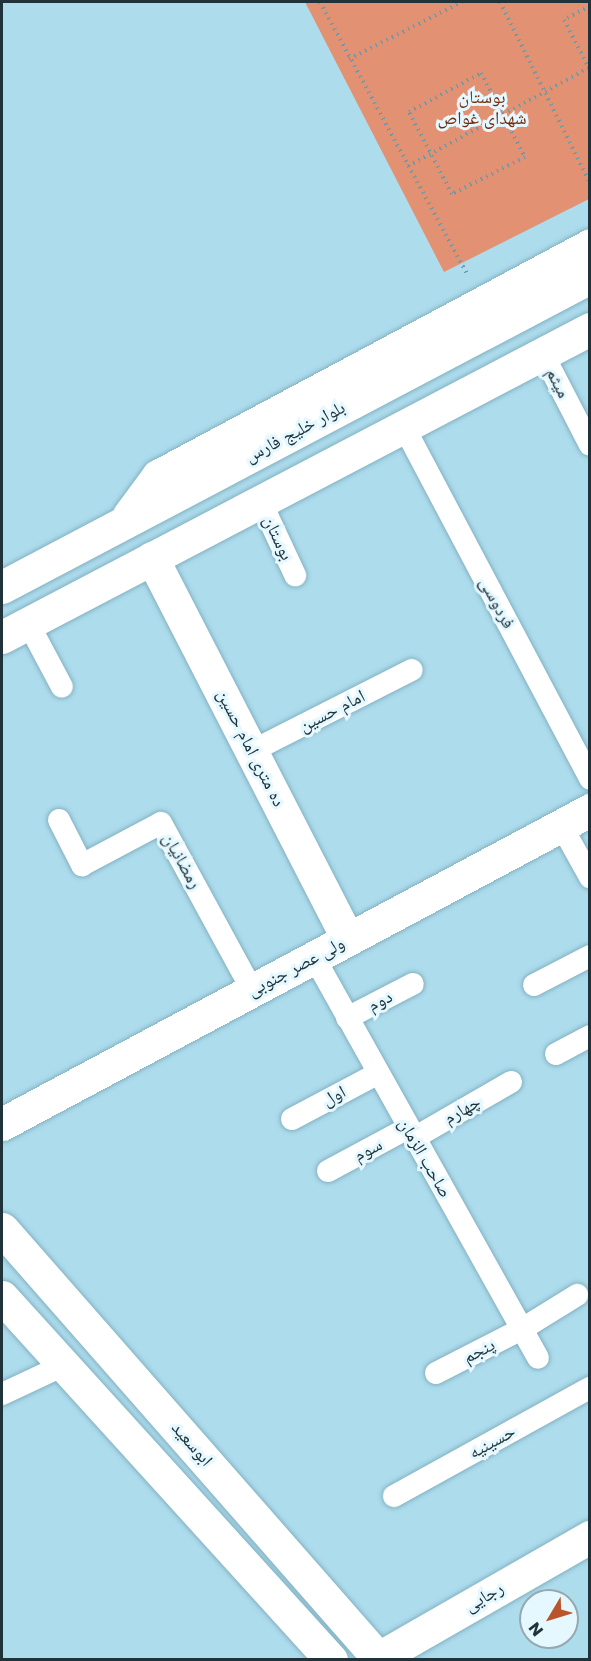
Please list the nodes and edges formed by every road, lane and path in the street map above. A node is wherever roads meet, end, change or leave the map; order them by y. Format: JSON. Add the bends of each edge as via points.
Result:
{"nodes":[{"id":1,"x":320,"y":2,"type":"edge"},
{"id":2,"x":462,"y":2,"type":"edge"},
{"id":3,"x":500,"y":2,"type":"edge"},
{"id":4,"x":590,"y":6,"type":"edge"},
{"id":5,"x":349,"y":59,"type":"junction"},
{"id":6,"x":589,"y":68,"type":"edge"},
{"id":7,"x":544,"y":91,"type":"junction"},
{"id":8,"x":503,"y":114,"type":"junction"},
{"id":9,"x":431,"y":154,"type":"junction"},
{"id":10,"x":408,"y":166,"type":"junction"},
{"id":11,"x":590,"y":183,"type":"edge"},
{"id":12,"x":590,"y":245,"type":"edge"},
{"id":13,"x":590,"y":277,"type":"edge"},
{"id":14,"x":482,"y":302,"type":"junction"},
{"id":15,"x":590,"y":329,"type":"edge"},
{"id":16,"x":543,"y":354,"type":"junction"},
{"id":17,"x":404,"y":427,"type":"junction"},
{"id":18,"x":590,"y":445,"type":"edge"},
{"id":19,"x":261,"y":501,"type":"junction"},
{"id":20,"x":125,"y":521,"type":"junction"},
{"id":21,"x":152,"y":558,"type":"junction"},
{"id":22,"x":295,"y":575,"type":"dead end"},
{"id":23,"x":2,"y":588,"type":"edge"},
{"id":24,"x":15,"y":630,"type":"edge"},
{"id":25,"x":412,"y":670,"type":"dead end"},
{"id":26,"x":62,"y":687,"type":"dead end"},
{"id":27,"x":252,"y":751,"type":"junction"},
{"id":28,"x":590,"y":779,"type":"edge"},
{"id":29,"x":590,"y":810,"type":"edge"},
{"id":30,"x":59,"y":820,"type":"dead end"},
{"id":31,"x":561,"y":825,"type":"junction"},
{"id":32,"x":590,"y":877,"type":"edge"},
{"id":33,"x":348,"y":939,"type":"junction"},
{"id":34,"x":590,"y":956,"type":"edge"},
{"id":35,"x":314,"y":957,"type":"junction"},
{"id":36,"x":413,"y":984,"type":"dead end"},
{"id":37,"x":534,"y":985,"type":"dead end"},
{"id":38,"x":252,"y":990,"type":"junction"},
{"id":39,"x":347,"y":1018,"type":"junction"},
{"id":40,"x":590,"y":1036,"type":"edge"},
{"id":41,"x":556,"y":1054,"type":"dead end"},
{"id":42,"x":377,"y":1074,"type":"junction"},
{"id":43,"x":511,"y":1083,"type":"dead end"},
{"id":44,"x":292,"y":1119,"type":"dead end"},
{"id":45,"x":2,"y":1124,"type":"edge"},
{"id":46,"x":411,"y":1133,"type":"junction"},
{"id":47,"x":328,"y":1171,"type":"dead end"},
{"id":48,"x":2,"y":1229,"type":"edge"},
{"id":49,"x":577,"y":1296,"type":"dead end"},
{"id":50,"x":2,"y":1297,"type":"edge"},
{"id":51,"x":522,"y":1329,"type":"junction"},
{"id":52,"x":538,"y":1358,"type":"dead end"},
{"id":53,"x":64,"y":1365,"type":"junction"},
{"id":54,"x":436,"y":1373,"type":"dead end"},
{"id":55,"x":590,"y":1388,"type":"edge"},
{"id":56,"x":2,"y":1394,"type":"edge"},
{"id":57,"x":394,"y":1496,"type":"dead end"},
{"id":58,"x":590,"y":1537,"type":"edge"},
{"id":59,"x":331,"y":1659,"type":"edge"},
{"id":60,"x":378,"y":1659,"type":"edge"}],
"edges":[{"from":1,"to":5,"type":"path"},
{"from":2,"to":5,"type":"path"},
{"from":3,"to":7,"type":"path"},
{"from":4,"to":6,"type":"path","via":[[564,20]]},
{"from":5,"to":10,"type":"path"},
{"from":6,"to":7,"type":"path"},
{"from":7,"to":8,"type":"path"},
{"from":7,"to":11,"type":"path"},
{"from":8,"to":9,"type":"path"},
{"from":8,"to":9,"type":"path","via":[[481,74],[409,112]]},
{"from":8,"to":9,"type":"path","via":[[525,157],[452,194]]},
{"from":9,"to":10,"type":"path"},
{"from":10,"to":14,"type":"path"},
{"from":12,"to":14,"type":"street"},
{"from":13,"to":20,"type":"street","name":"بلوار خلیج فارس"},
{"from":14,"to":20,"type":"street","via":[[158,476]]},
{"from":15,"to":16,"type":"street"},
{"from":16,"to":17,"type":"street"},
{"from":16,"to":18,"type":"street","name":"میثم"},
{"from":17,"to":19,"type":"street"},
{"from":17,"to":28,"type":"street","name":"فردوسی"},
{"from":19,"to":21,"type":"street"},
{"from":19,"to":22,"type":"street","name":"بوستان"},
{"from":20,"to":23,"type":"street","name":"بلوار خلیج فارس"},
{"from":21,"to":24,"type":"street"},
{"from":21,"to":27,"type":"street","name":"ده متری امام حسین"},
{"from":24,"to":26,"type":"street"},
{"from":25,"to":27,"type":"street","name":"امام حسین"},
{"from":27,"to":33,"type":"street","name":"ده متری امام حسین"},
{"from":29,"to":31,"type":"street","name":"ولی عصر جنوبی"},
{"from":30,"to":38,"type":"street","name":"رمضانیان","via":[[82,865],[161,823]]},
{"from":31,"to":32,"type":"street"},
{"from":31,"to":33,"type":"street","name":"ولی عصر جنوبی"},
{"from":33,"to":35,"type":"street","name":"ولی عصر جنوبی"},
{"from":34,"to":37,"type":"street"},
{"from":35,"to":38,"type":"street","name":"ولی عصر جنوبی"},
{"from":35,"to":39,"type":"street","name":"صاحب الزمان"},
{"from":36,"to":39,"type":"street","name":"دوم"},
{"from":38,"to":45,"type":"street","name":"ولی عصر جنوبی"},
{"from":39,"to":42,"type":"street","name":"صاحب الزمان"},
{"from":40,"to":41,"type":"street"},
{"from":42,"to":44,"type":"street","name":"اول"},
{"from":42,"to":46,"type":"street","name":"صاحب الزمان"},
{"from":43,"to":46,"type":"street","name":"چهارم"},
{"from":46,"to":47,"type":"street","name":"سوم"},
{"from":46,"to":51,"type":"street","name":"صاحب الزمان"},
{"from":48,"to":60,"type":"street","name":"ابوسعید"},
{"from":49,"to":51,"type":"street","name":"پنجم"},
{"from":50,"to":53,"type":"street"},
{"from":51,"to":52,"type":"street","name":"صاحب الزمان"},
{"from":51,"to":54,"type":"street","name":"پنجم"},
{"from":53,"to":56,"type":"street"},
{"from":53,"to":59,"type":"street"},
{"from":55,"to":57,"type":"street","name":"حسینیه"},
{"from":58,"to":60,"type":"street","name":"رجایی"}]}
